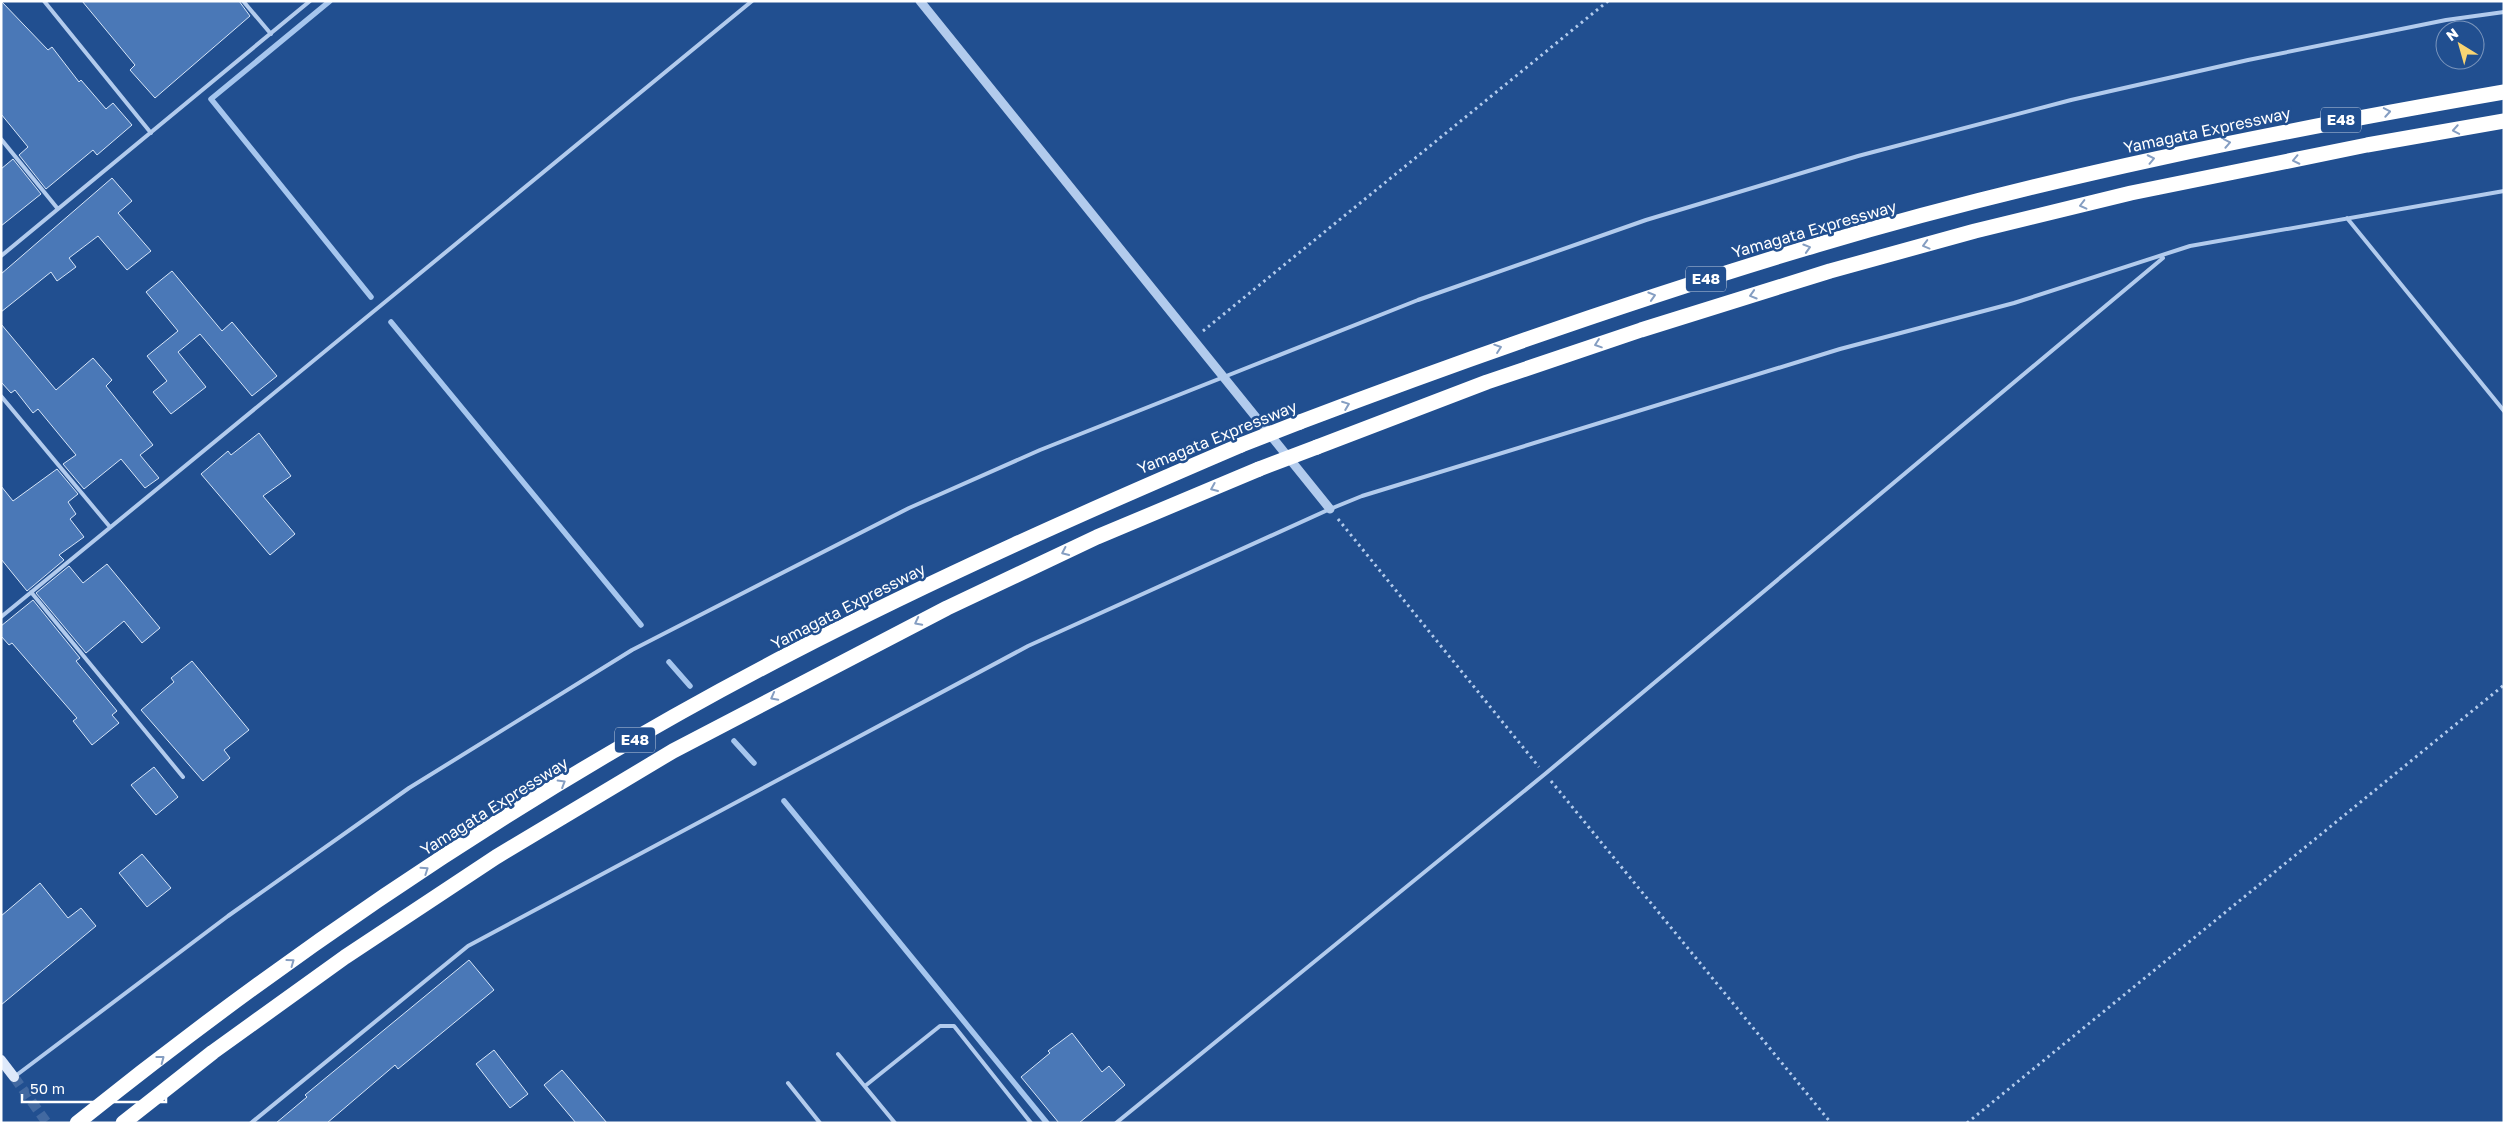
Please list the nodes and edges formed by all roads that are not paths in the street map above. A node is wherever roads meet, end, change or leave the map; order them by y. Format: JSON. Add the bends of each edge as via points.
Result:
{"nodes":[{"id":1,"x":44,"y":1,"type":"edge"},
{"id":2,"x":243,"y":1,"type":"edge"},
{"id":3,"x":310,"y":1,"type":"edge"},
{"id":4,"x":752,"y":1,"type":"edge"},
{"id":5,"x":920,"y":1,"type":"edge"},
{"id":6,"x":2504,"y":12,"type":"edge"},
{"id":7,"x":271,"y":34,"type":"junction"},
{"id":8,"x":2504,"y":92,"type":"edge"},
{"id":9,"x":2504,"y":121,"type":"edge"},
{"id":10,"x":151,"y":133,"type":"junction"},
{"id":11,"x":1,"y":139,"type":"edge"},
{"id":12,"x":2504,"y":191,"type":"edge"},
{"id":13,"x":58,"y":209,"type":"junction"},
{"id":14,"x":2347,"y":218,"type":"junction"},
{"id":15,"x":1,"y":256,"type":"edge"},
{"id":16,"x":2166,"y":256,"type":"junction"},
{"id":17,"x":1222,"y":376,"type":"junction"},
{"id":18,"x":1,"y":396,"type":"edge"},
{"id":19,"x":2504,"y":411,"type":"edge"},
{"id":20,"x":1330,"y":509,"type":"junction"},
{"id":21,"x":110,"y":527,"type":"junction"},
{"id":22,"x":31,"y":592,"type":"junction"},
{"id":23,"x":1,"y":617,"type":"edge"},
{"id":24,"x":183,"y":777,"type":"dead end"},
{"id":25,"x":838,"y":1054,"type":"dead end"},
{"id":26,"x":1,"y":1060,"type":"edge"},
{"id":27,"x":14,"y":1077,"type":"joint"},
{"id":28,"x":788,"y":1083,"type":"dead end"},
{"id":29,"x":865,"y":1086,"type":"junction"},
{"id":30,"x":78,"y":1121,"type":"edge"},
{"id":31,"x":123,"y":1123,"type":"edge"},
{"id":32,"x":251,"y":1123,"type":"edge"},
{"id":33,"x":820,"y":1123,"type":"edge"},
{"id":34,"x":895,"y":1123,"type":"edge"},
{"id":35,"x":1031,"y":1123,"type":"edge"},
{"id":36,"x":1116,"y":1123,"type":"edge"}],
"edges":[{"from":1,"to":10,"type":"lane"},
{"from":2,"to":7,"type":"lane"},
{"from":3,"to":7,"type":"lane"},
{"from":4,"to":21,"type":"lane"},
{"from":5,"to":17,"type":"street"},
{"from":6,"to":17,"type":"lane","via":[[2446,20],[2248,60],[2071,100],[1858,156],[1646,220],[1418,300]]},
{"from":7,"to":10,"type":"lane"},
{"from":30,"to":8,"type":"highway","name":"Yamagata Expressway","number":"E48","one_way":true,"bridge":true,"via":[[327,936],[482,831],[653,729],[790,654],[930,584],[1082,513],[1241,445],[1477,355],[1629,303],[1819,244],[2180,153],[2361,116]]},
{"from":9,"to":31,"type":"highway","number":"E48","one_way":true,"bridge":true,"via":[[2131,193],[1848,266],[1487,382],[1097,537],[947,608],[673,751],[496,857],[345,957],[213,1052]]},
{"from":10,"to":13,"type":"lane"},
{"from":11,"to":13,"type":"lane"},
{"from":12,"to":14,"type":"lane"},
{"from":13,"to":15,"type":"lane"},
{"from":14,"to":16,"type":"lane","via":[[2190,246]]},
{"from":14,"to":19,"type":"lane"},
{"from":16,"to":20,"type":"lane","via":[[2014,303],[1840,349],[1362,496]]},
{"from":16,"to":36,"type":"lane","via":[[1545,774]]},
{"from":17,"to":20,"type":"street"},
{"from":17,"to":27,"type":"lane","via":[[1040,450],[909,508],[632,650],[409,788],[228,916]]},
{"from":18,"to":21,"type":"lane"},
{"from":20,"to":32,"type":"lane","via":[[1028,646],[468,946]]},
{"from":21,"to":22,"type":"lane"},
{"from":22,"to":23,"type":"lane"},
{"from":22,"to":24,"type":"lane"},
{"from":25,"to":29,"type":"lane"},
{"from":26,"to":27,"type":"main road"},
{"from":28,"to":33,"type":"lane"},
{"from":29,"to":34,"type":"lane"},
{"from":29,"to":35,"type":"lane","via":[[940,1026],[954,1026]]}]}
